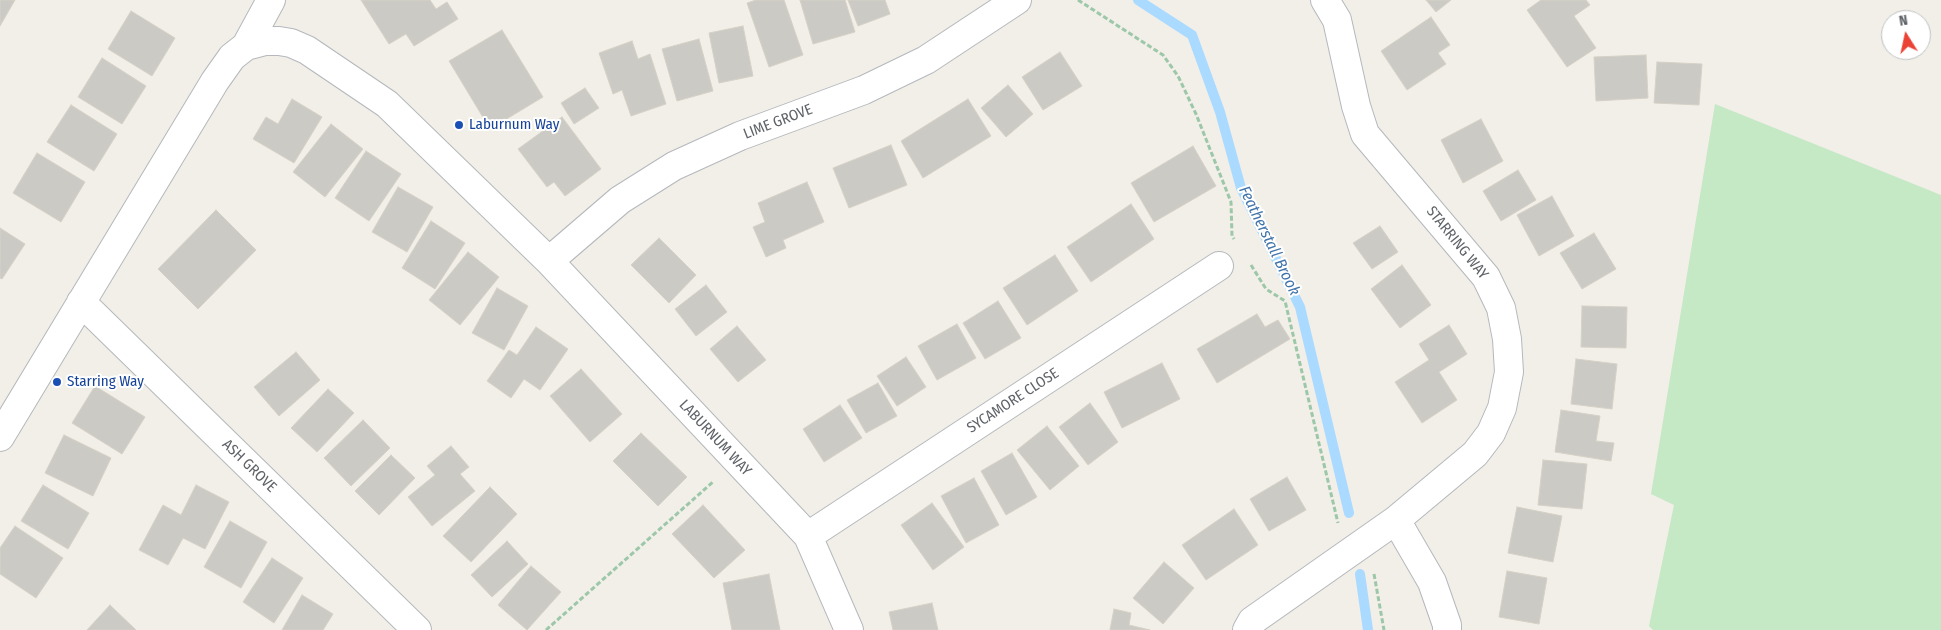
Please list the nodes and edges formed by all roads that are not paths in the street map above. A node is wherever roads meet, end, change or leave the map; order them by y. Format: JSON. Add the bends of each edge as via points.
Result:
{"nodes":[{"id":1,"x":271,"y":0,"type":"edge"},
{"id":2,"x":1017,"y":0,"type":"edge"},
{"id":3,"x":1325,"y":0,"type":"edge"},
{"id":4,"x":246,"y":46,"type":"junction"},
{"id":5,"x":549,"y":261,"type":"junction"},
{"id":6,"x":1219,"y":266,"type":"dead end"},
{"id":7,"x":81,"y":302,"type":"junction"},
{"id":8,"x":0,"y":437,"type":"edge"},
{"id":9,"x":1396,"y":520,"type":"junction"},
{"id":10,"x":808,"y":536,"type":"junction"},
{"id":11,"x":417,"y":630,"type":"edge"},
{"id":12,"x":849,"y":630,"type":"edge"},
{"id":13,"x":1247,"y":630,"type":"edge"},
{"id":14,"x":1447,"y":630,"type":"edge"}],
"edges":[{"from":1,"to":4,"type":"street"},
{"from":2,"to":5,"type":"street","name":"LIME GROVE","via":[[926,60],[864,90],[740,136],[674,166],[620,200]]},
{"from":3,"to":9,"type":"street","name":"STARRING WAY","via":[[1337,20],[1365,134],[1486,277],[1501,308],[1507,338],[1509,372],[1502,408],[1491,433],[1475,454]]},
{"from":4,"to":5,"type":"street","name":"LABURNUM WAY","via":[[279,41],[307,50],[387,104]]},
{"from":4,"to":7,"type":"street","via":[[232,57],[215,81]]},
{"from":5,"to":10,"type":"street","name":"LABURNUM WAY"},
{"from":6,"to":10,"type":"street","name":"SYCAMORE CLOSE"},
{"from":7,"to":8,"type":"street"},
{"from":7,"to":11,"type":"street","name":"ASH GROVE"},
{"from":9,"to":13,"type":"street","name":"STARRING WAY","via":[[1252,621]]},
{"from":9,"to":14,"type":"street","via":[[1432,582]]},
{"from":10,"to":12,"type":"street","name":"LABURNUM WAY"}]}
